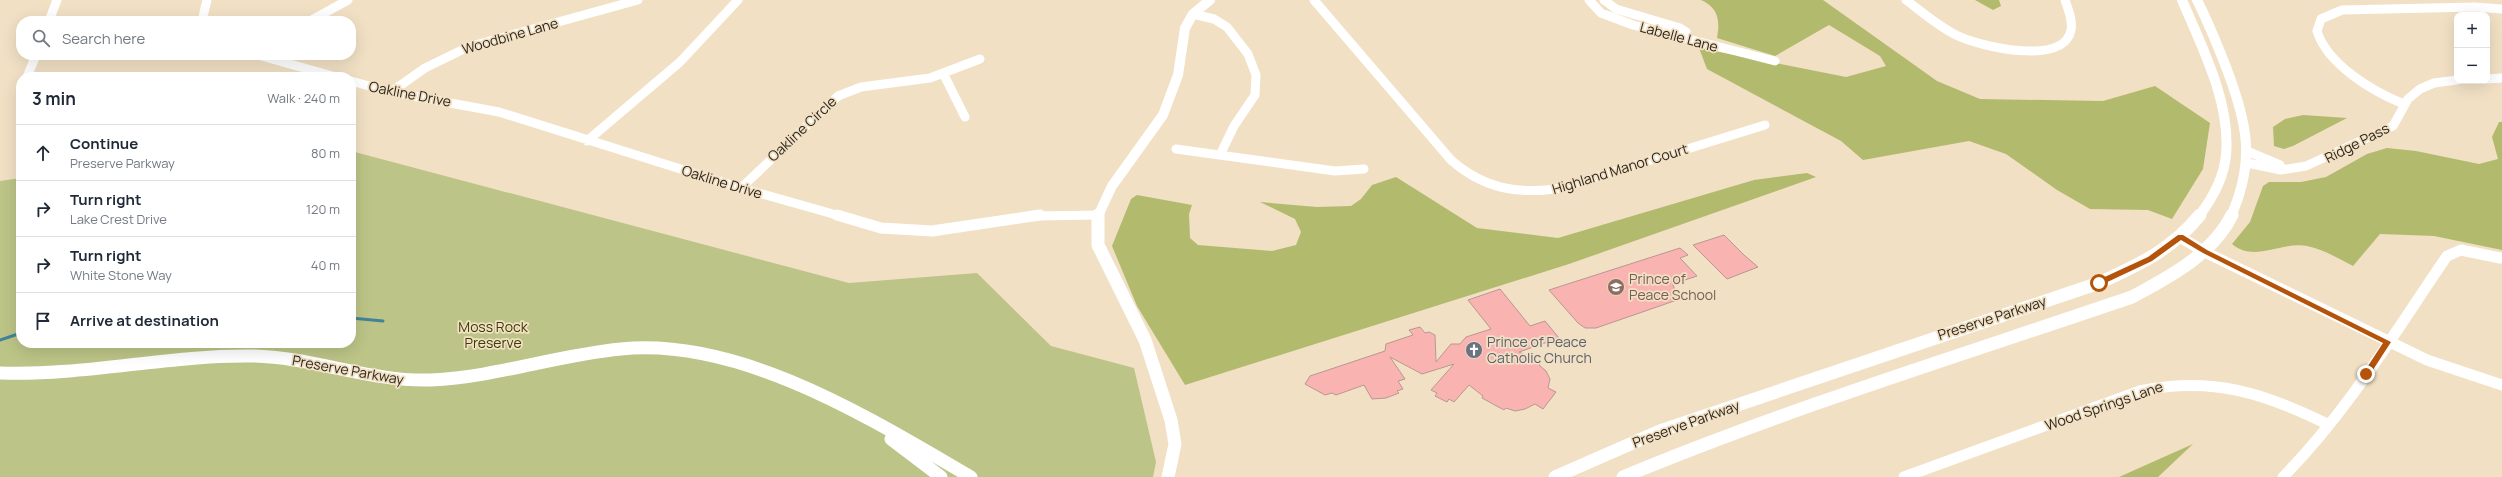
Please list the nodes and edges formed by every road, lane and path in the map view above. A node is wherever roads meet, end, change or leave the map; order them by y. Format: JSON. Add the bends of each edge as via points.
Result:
{"nodes":[{"id":1,"x":57,"y":0,"type":"edge"},
{"id":2,"x":207,"y":0,"type":"edge"},
{"id":3,"x":348,"y":0,"type":"edge"},
{"id":4,"x":638,"y":0,"type":"edge"},
{"id":5,"x":738,"y":0,"type":"edge"},
{"id":6,"x":1210,"y":0,"type":"edge"},
{"id":7,"x":1314,"y":0,"type":"edge"},
{"id":8,"x":1589,"y":0,"type":"edge"},
{"id":9,"x":1604,"y":0,"type":"edge"},
{"id":10,"x":1906,"y":0,"type":"edge"},
{"id":11,"x":2065,"y":0,"type":"edge"},
{"id":12,"x":2182,"y":0,"type":"edge"},
{"id":13,"x":2197,"y":0,"type":"edge"},
{"id":14,"x":2502,"y":10,"type":"edge"},
{"id":15,"x":1193,"y":14,"type":"junction"},
{"id":16,"x":51,"y":16,"type":"edge"},
{"id":17,"x":203,"y":16,"type":"edge"},
{"id":18,"x":319,"y":16,"type":"edge"},
{"id":19,"x":1683,"y":38,"type":"junction"},
{"id":20,"x":980,"y":59,"type":"dead end"},
{"id":21,"x":34,"y":60,"type":"edge"},
{"id":22,"x":276,"y":60,"type":"edge"},
{"id":23,"x":1775,"y":61,"type":"dead end"},
{"id":24,"x":29,"y":72,"type":"edge"},
{"id":25,"x":318,"y":72,"type":"edge"},
{"id":26,"x":944,"y":75,"type":"junction"},
{"id":27,"x":2502,"y":78,"type":"edge"},
{"id":28,"x":2490,"y":79,"type":"edge"},
{"id":29,"x":2454,"y":81,"type":"edge"},
{"id":30,"x":356,"y":82,"type":"edge"},
{"id":31,"x":391,"y":92,"type":"junction"},
{"id":32,"x":2404,"y":104,"type":"junction"},
{"id":33,"x":965,"y":117,"type":"dead end"},
{"id":34,"x":1765,"y":125,"type":"dead end"},
{"id":35,"x":587,"y":141,"type":"junction"},
{"id":36,"x":1176,"y":149,"type":"dead end"},
{"id":37,"x":2247,"y":151,"type":"junction"},
{"id":38,"x":1220,"y":155,"type":"junction"},
{"id":39,"x":2247,"y":163,"type":"junction"},
{"id":40,"x":1364,"y":169,"type":"dead end"},
{"id":41,"x":2299,"y":169,"type":"junction"},
{"id":42,"x":741,"y":188,"type":"junction"},
{"id":43,"x":1098,"y":215,"type":"junction"},
{"id":44,"x":2180,"y":237,"type":"junction"},
{"id":45,"x":2205,"y":252,"type":"junction"},
{"id":46,"x":2500,"y":258,"type":"dead end"},
{"id":47,"x":2388,"y":342,"type":"junction"},
{"id":48,"x":0,"y":373,"type":"edge"},
{"id":49,"x":2502,"y":385,"type":"edge"},
{"id":50,"x":852,"y":409,"type":"junction"},
{"id":51,"x":2329,"y":425,"type":"junction"},
{"id":52,"x":941,"y":477,"type":"edge"},
{"id":53,"x":970,"y":477,"type":"edge"},
{"id":54,"x":1168,"y":477,"type":"edge"},
{"id":55,"x":1555,"y":477,"type":"edge"},
{"id":56,"x":1623,"y":477,"type":"edge"},
{"id":57,"x":1904,"y":477,"type":"edge"},
{"id":58,"x":2283,"y":477,"type":"edge"}],
"edges":[{"from":1,"to":16,"type":"street"},
{"from":2,"to":17,"type":"street"},
{"from":3,"to":18,"type":"street"},
{"from":4,"to":31,"type":"street","name":"Woodbine Lane","via":[[468,47],[425,68]]},
{"from":5,"to":35,"type":"street","via":[[680,62]]},
{"from":6,"to":15,"type":"street"},
{"from":7,"to":34,"type":"street","name":"Highland Manor Court","via":[[1451,160],[1474,179],[1495,187],[1525,192],[1561,188]]},
{"from":8,"to":19,"type":"street","name":"Labelle Lane","via":[[1595,9],[1611,18]]},
{"from":9,"to":19,"type":"street","via":[[1616,9],[1680,28],[1686,32]]},
{"from":10,"to":11,"type":"street","via":[[1956,35],[1991,47],[2023,51],[2050,48],[2070,34],[2071,24]]},
{"from":12,"to":44,"type":"street","name":"Preserve Parkway","via":[[2221,104],[2226,157],[2208,204]]},
{"from":13,"to":37,"type":"street","name":"Preserve Parkway","via":[[2209,22],[2238,102],[2247,139]]},
{"from":14,"to":32,"type":"street","via":[[2475,7],[2342,10],[2317,22],[2316,33],[2326,49],[2366,85]]},
{"from":15,"to":38,"type":"street","via":[[1218,21],[1229,29],[1246,52],[1256,72],[1255,95],[1236,122]]},
{"from":15,"to":43,"type":"street","via":[[1183,35],[1178,75],[1162,116],[1112,186]]},
{"from":19,"to":23,"type":"street","name":"Labelle Lane"},
{"from":20,"to":26,"type":"street","name":"Oakline Circle"},
{"from":21,"to":24,"type":"street"},
{"from":22,"to":25,"type":"street"},
{"from":26,"to":33,"type":"street"},
{"from":26,"to":42,"type":"street","name":"Oakline Circle","via":[[864,87],[842,93],[828,103]]},
{"from":27,"to":28,"type":"street"},
{"from":29,"to":32,"type":"street","name":"Ridge Pass","via":[[2427,86],[2412,94]]},
{"from":30,"to":31,"type":"street","name":"Oakline Drive"},
{"from":31,"to":35,"type":"street","name":"Oakline Drive","via":[[483,108]]},
{"from":32,"to":41,"type":"street","name":"Ridge Pass","via":[[2400,116],[2392,126],[2353,143],[2317,164]]},
{"from":35,"to":42,"type":"street","name":"Oakline Drive"},
{"from":36,"to":38,"type":"street"},
{"from":37,"to":39,"type":"street","name":"Preserve Parkway"},
{"from":37,"to":41,"type":"street","name":"Ridge Pass","via":[[2273,163]]},
{"from":38,"to":40,"type":"street","via":[[1335,171]]},
{"from":39,"to":41,"type":"street","name":"Ridge Pass","via":[[2269,169]]},
{"from":39,"to":45,"type":"street","name":"Preserve Parkway","via":[[2247,179],[2234,212]]},
{"from":42,"to":43,"type":"street","name":"Oakline Drive","via":[[881,228],[897,230],[939,231],[1042,215]]},
{"from":43,"to":54,"type":"street","via":[[1098,245],[1146,340],[1171,420],[1175,444]]},
{"from":44,"to":45,"type":"street"},
{"from":44,"to":55,"type":"street","name":"Preserve Parkway","via":[[2150,259],[2099,283],[1660,431]]},
{"from":45,"to":47,"type":"street"},
{"from":45,"to":56,"type":"street","name":"Preserve Parkway","via":[[2168,279],[2132,297],[1694,447]]},
{"from":46,"to":47,"type":"street","via":[[2461,250],[2447,256]]},
{"from":47,"to":49,"type":"street","via":[[2456,371]]},
{"from":47,"to":51,"type":"street"},
{"from":48,"to":50,"type":"street","name":"Preserve Parkway","via":[[84,372],[217,356],[255,356],[286,359],[383,378],[419,381],[494,374],[582,354],[622,348],[662,349],[755,368],[802,385]]},
{"from":50,"to":52,"type":"street","name":"Preserve Parkway"},
{"from":50,"to":53,"type":"street","name":"Preserve Parkway"},
{"from":51,"to":57,"type":"street","name":"Wood Springs Lane","via":[[2284,403],[2236,388],[2215,384],[2176,383],[2140,390]]},
{"from":51,"to":58,"type":"street"}]}
